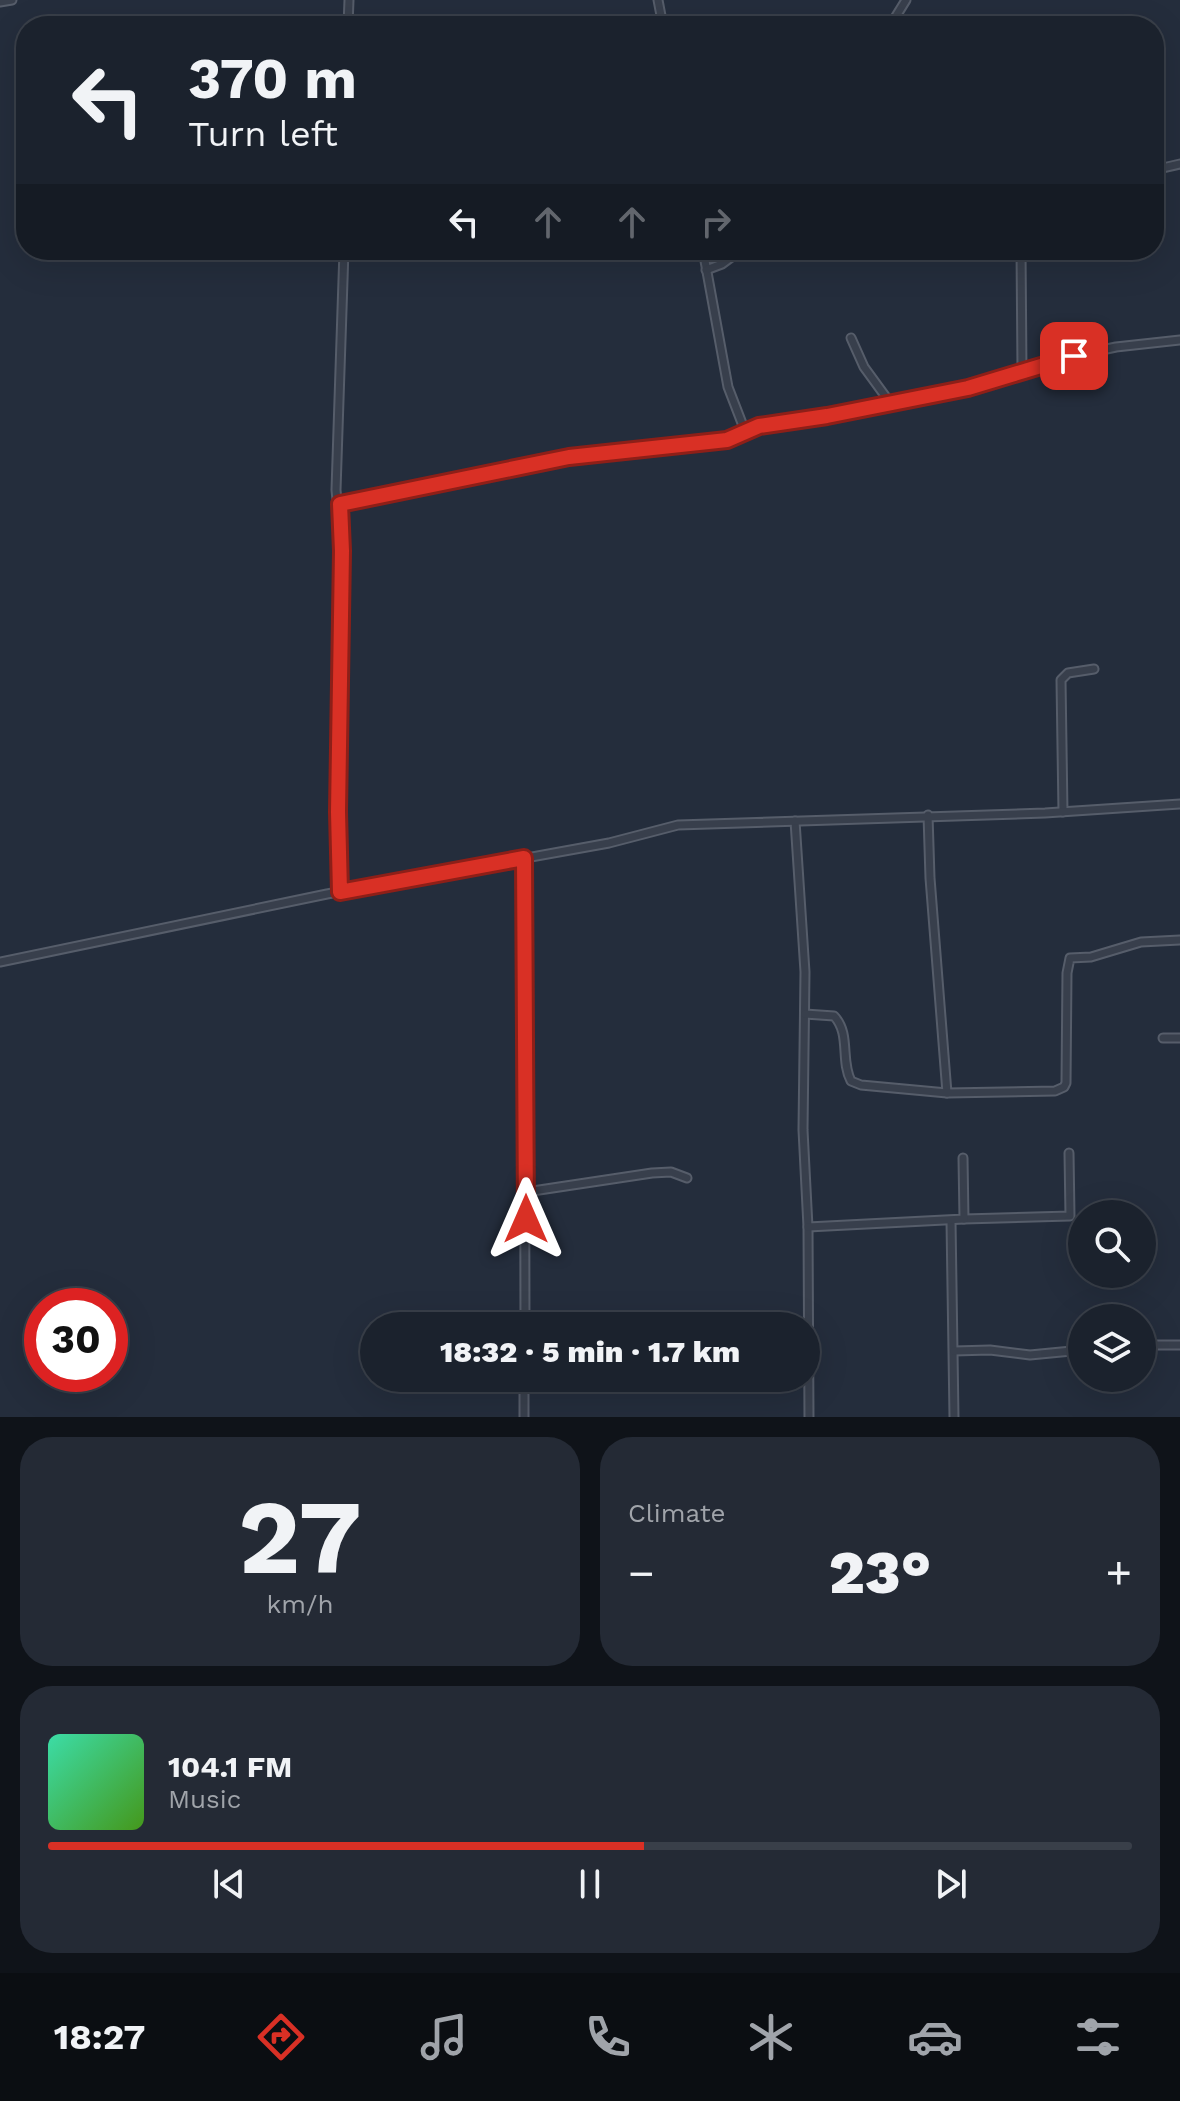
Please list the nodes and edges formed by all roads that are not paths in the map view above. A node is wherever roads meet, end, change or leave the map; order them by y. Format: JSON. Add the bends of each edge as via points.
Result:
{"nodes":[{"id":1,"x":12,"y":0,"type":"edge"},
{"id":2,"x":0,"y":2,"type":"edge"},
{"id":3,"x":344,"y":260,"type":"edge"},
{"id":4,"x":704,"y":260,"type":"edge"},
{"id":5,"x":727,"y":260,"type":"edge"},
{"id":6,"x":1021,"y":260,"type":"edge"},
{"id":7,"x":706,"y":270,"type":"junction"},
{"id":8,"x":851,"y":338,"type":"dead end"},
{"id":9,"x":1180,"y":340,"type":"edge"},
{"id":10,"x":1022,"y":369,"type":"junction"},
{"id":11,"x":891,"y":404,"type":"junction"},
{"id":12,"x":745,"y":431,"type":"junction"},
{"id":13,"x":340,"y":504,"type":"junction"},
{"id":14,"x":1094,"y":669,"type":"dead end"},
{"id":15,"x":1180,"y":804,"type":"edge"},
{"id":16,"x":1063,"y":812,"type":"junction"},
{"id":17,"x":928,"y":815,"type":"junction"},
{"id":18,"x":795,"y":821,"type":"junction"},
{"id":19,"x":524,"y":858,"type":"junction"},
{"id":20,"x":340,"y":892,"type":"junction"},
{"id":21,"x":1180,"y":940,"type":"edge"},
{"id":22,"x":0,"y":962,"type":"edge"},
{"id":23,"x":805,"y":1014,"type":"junction"},
{"id":24,"x":1163,"y":1038,"type":"dead end"},
{"id":25,"x":1180,"y":1038,"type":"edge"},
{"id":26,"x":947,"y":1093,"type":"junction"},
{"id":27,"x":1069,"y":1153,"type":"dead end"},
{"id":28,"x":963,"y":1158,"type":"dead end"},
{"id":29,"x":687,"y":1178,"type":"dead end"},
{"id":30,"x":526,"y":1192,"type":"junction"},
{"id":31,"x":964,"y":1219,"type":"junction"},
{"id":32,"x":951,"y":1221,"type":"junction"},
{"id":33,"x":808,"y":1227,"type":"junction"},
{"id":34,"x":525,"y":1312,"type":"edge"},
{"id":35,"x":1156,"y":1345,"type":"edge"},
{"id":36,"x":1180,"y":1345,"type":"edge"},
{"id":37,"x":954,"y":1351,"type":"junction"},
{"id":38,"x":1068,"y":1351,"type":"edge"},
{"id":39,"x":524,"y":1392,"type":"edge"},
{"id":40,"x":524,"y":1417,"type":"edge"},
{"id":41,"x":809,"y":1417,"type":"edge"},
{"id":42,"x":954,"y":1417,"type":"edge"}],
"edges":[{"from":1,"to":2,"type":"street"},
{"from":3,"to":13,"type":"street","via":[[336,490]]},
{"from":4,"to":7,"type":"street"},
{"from":5,"to":7,"type":"street"},
{"from":6,"to":10,"type":"street"},
{"from":7,"to":12,"type":"street","via":[[728,387]]},
{"from":8,"to":11,"type":"street"},
{"from":9,"to":10,"type":"street","via":[[1116,347]]},
{"from":10,"to":11,"type":"street","via":[[968,388]]},
{"from":11,"to":12,"type":"street"},
{"from":12,"to":13,"type":"street","via":[[727,440],[569,457]]},
{"from":13,"to":20,"type":"street"},
{"from":14,"to":16,"type":"street","via":[[1068,673],[1061,680]]},
{"from":15,"to":16,"type":"street"},
{"from":16,"to":17,"type":"street"},
{"from":17,"to":18,"type":"street"},
{"from":17,"to":26,"type":"street"},
{"from":18,"to":19,"type":"street","via":[[678,825]]},
{"from":18,"to":23,"type":"street"},
{"from":19,"to":20,"type":"street"},
{"from":19,"to":30,"type":"street"},
{"from":20,"to":22,"type":"street"},
{"from":21,"to":26,"type":"street","via":[[1141,942],[1070,958],[1064,1087],[1029,1093]]},
{"from":23,"to":26,"type":"street","via":[[834,1016],[841,1023],[851,1081]]},
{"from":23,"to":33,"type":"street"},
{"from":24,"to":25,"type":"street"},
{"from":27,"to":31,"type":"street","via":[[1070,1216]]},
{"from":28,"to":31,"type":"street"},
{"from":29,"to":30,"type":"street","via":[[652,1173]]},
{"from":30,"to":34,"type":"street"},
{"from":31,"to":32,"type":"street"},
{"from":32,"to":33,"type":"street"},
{"from":32,"to":37,"type":"street"},
{"from":33,"to":41,"type":"street"},
{"from":35,"to":36,"type":"street"},
{"from":37,"to":38,"type":"street"},
{"from":37,"to":42,"type":"street"},
{"from":39,"to":40,"type":"street"}]}
